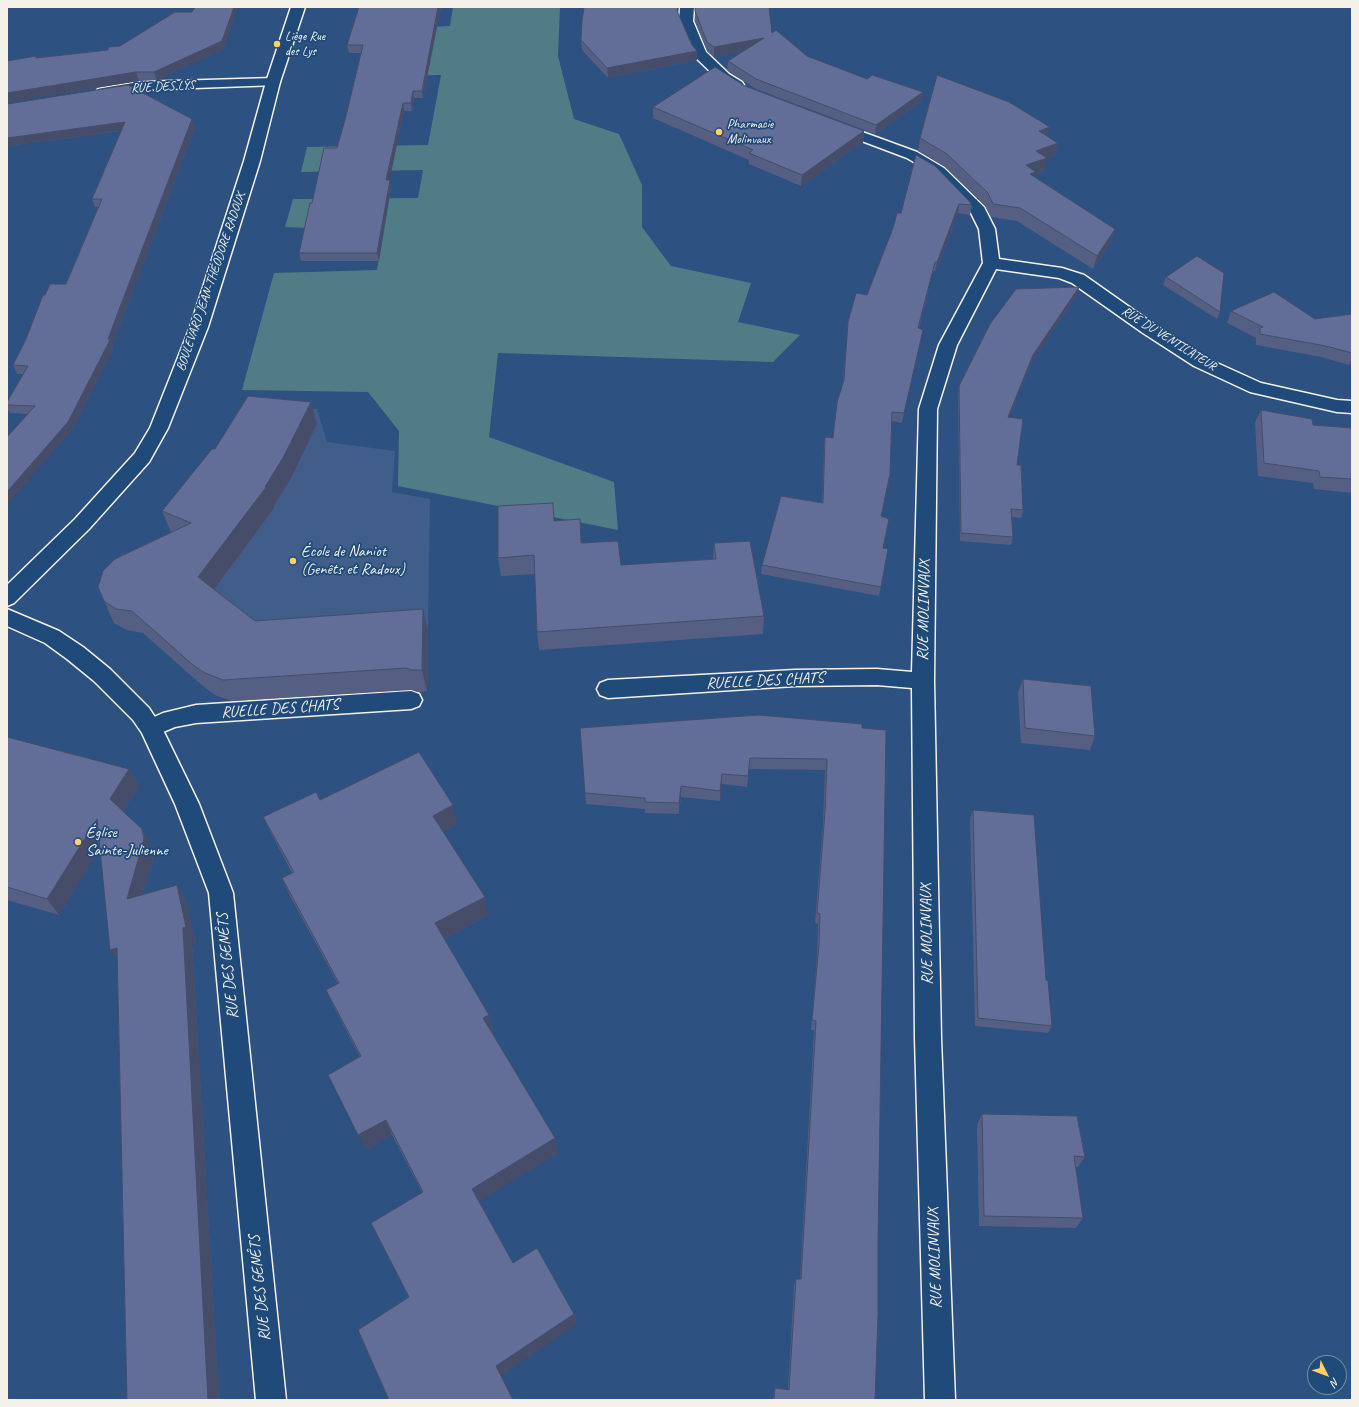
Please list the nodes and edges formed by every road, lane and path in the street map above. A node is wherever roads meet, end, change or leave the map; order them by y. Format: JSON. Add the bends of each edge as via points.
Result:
{"nodes":[{"id":1,"x":298,"y":7,"type":"edge"},
{"id":2,"x":687,"y":7,"type":"edge"},
{"id":3,"x":273,"y":82,"type":"junction"},
{"id":4,"x":93,"y":94,"type":"edge"},
{"id":5,"x":757,"y":96,"type":"edge"},
{"id":6,"x":816,"y":118,"type":"edge"},
{"id":7,"x":991,"y":263,"type":"junction"},
{"id":8,"x":1352,"y":407,"type":"edge"},
{"id":9,"x":7,"y":598,"type":"edge"},
{"id":10,"x":7,"y":617,"type":"edge"},
{"id":11,"x":923,"y":681,"type":"junction"},
{"id":12,"x":608,"y":689,"type":"dead end"},
{"id":13,"x":411,"y":700,"type":"edge"},
{"id":14,"x":151,"y":728,"type":"junction"},
{"id":15,"x":271,"y":1400,"type":"edge"},
{"id":16,"x":940,"y":1400,"type":"edge"}],
"edges":[{"from":1,"to":3,"type":"street","name":"BOULEVARD JEAN-THÉODORE RADOUX"},
{"from":2,"to":5,"type":"street","via":[[686,21],[700,54],[724,77]]},
{"from":3,"to":4,"type":"street","name":"RUE DES LYS","via":[[140,86]]},
{"from":3,"to":9,"type":"street","name":"BOULEVARD JEAN-THÉODORE RADOUX","via":[[252,161],[203,314],[158,428],[142,456],[86,519]]},
{"from":6,"to":7,"type":"street","via":[[912,155],[938,171],[976,207],[987,229]]},
{"from":7,"to":8,"type":"street","name":"RUE DU VENTILATEUR","via":[[1062,272],[1078,279],[1200,362],[1256,388]]},
{"from":7,"to":11,"type":"street","name":"RUE MOLINVAUX","via":[[948,344],[928,409]]},
{"from":10,"to":14,"type":"street","name":"RUE DES GENÊTS","via":[[52,638],[75,654],[122,693]]},
{"from":11,"to":12,"type":"street","name":"RUELLE DES CHATS","via":[[877,677],[795,678]]},
{"from":11,"to":16,"type":"street","name":"RUE MOLINVAUX","via":[[928,1038]]},
{"from":13,"to":14,"type":"street","name":"RUELLE DES CHATS","via":[[196,714],[172,718]]},
{"from":14,"to":15,"type":"street","name":"RUE DES GENÊTS","via":[[187,804],[221,892]]}]}
